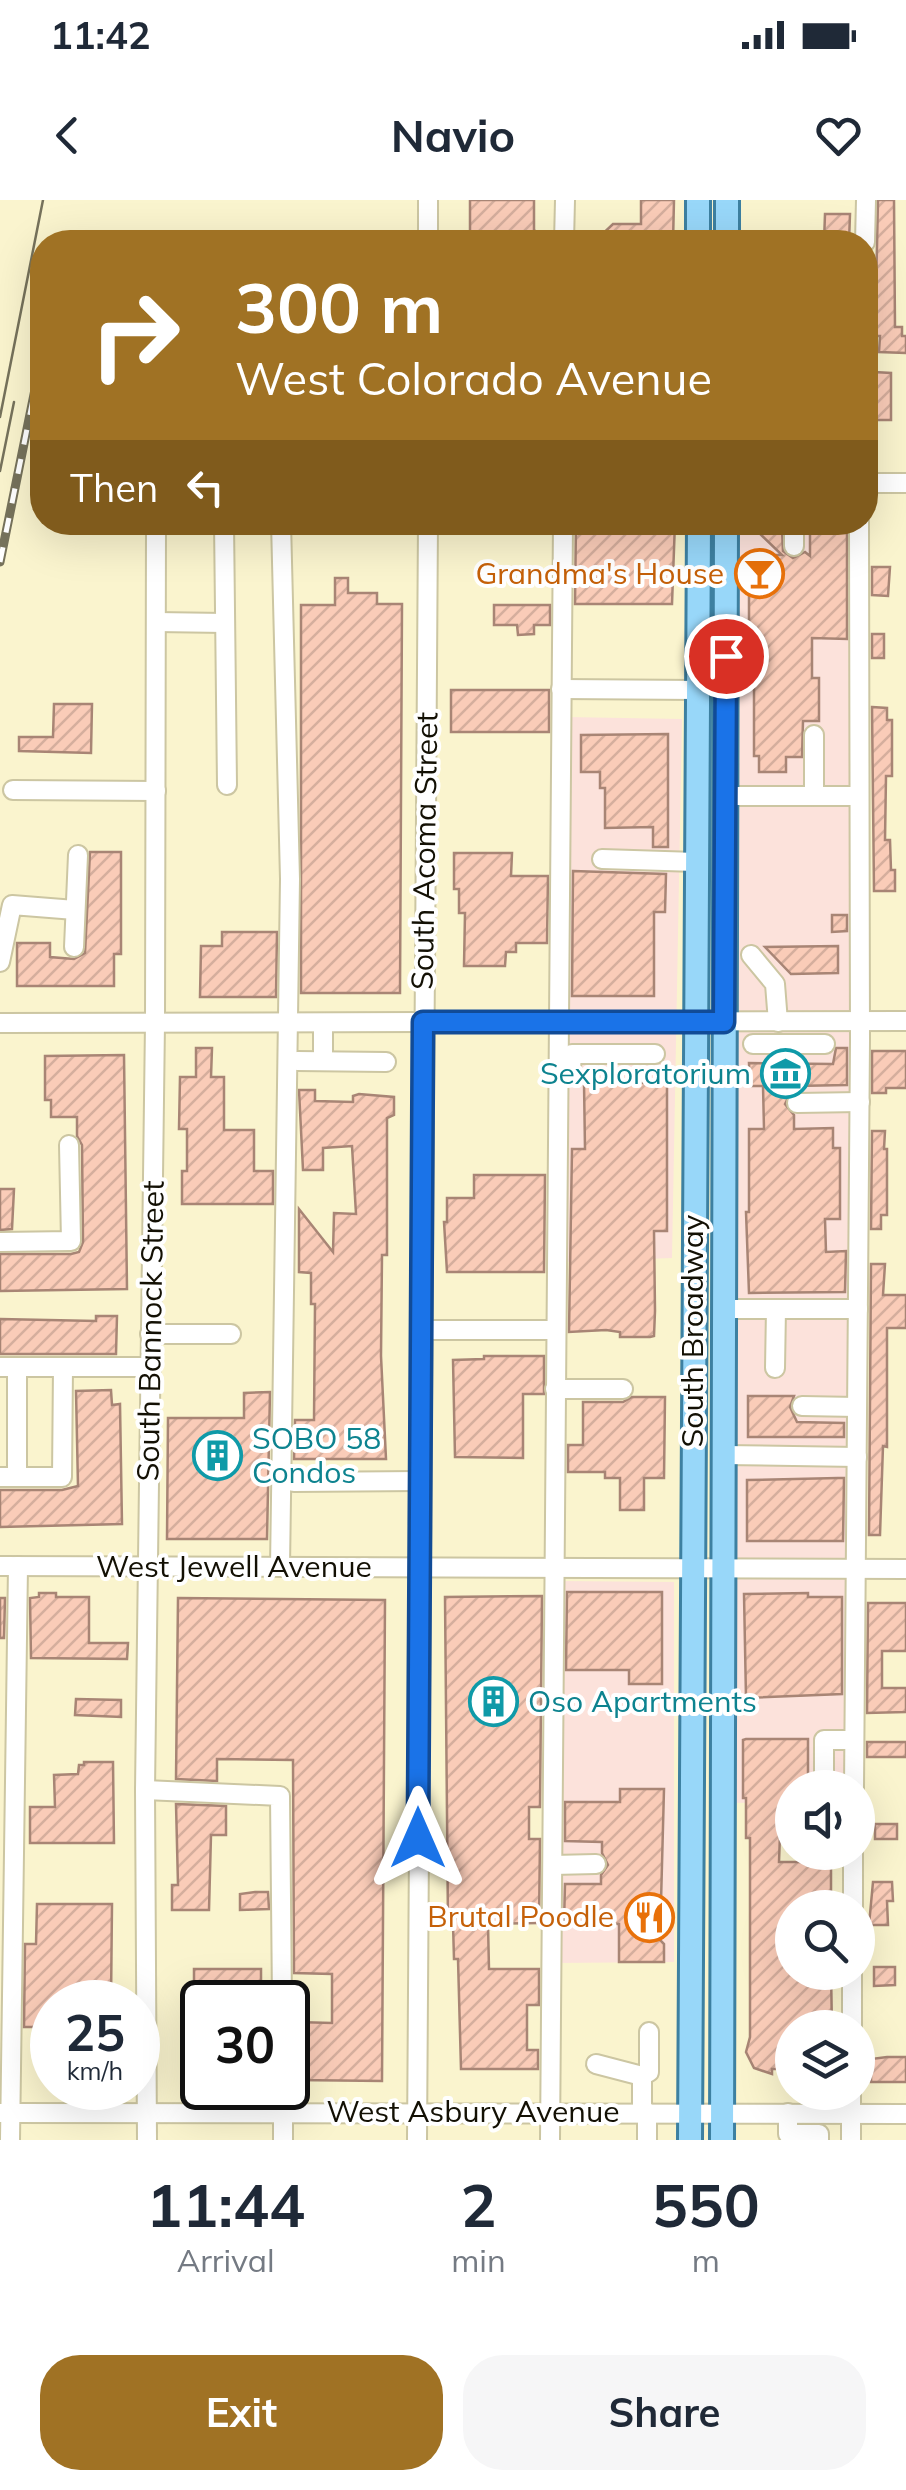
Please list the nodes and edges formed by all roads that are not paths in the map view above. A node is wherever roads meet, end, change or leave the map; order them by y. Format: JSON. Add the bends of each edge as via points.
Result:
{"nodes":[{"id":1,"x":428,"y":200,"type":"edge"},
{"id":2,"x":565,"y":200,"type":"edge"},
{"id":3,"x":698,"y":200,"type":"edge"},
{"id":4,"x":727,"y":200,"type":"edge"},
{"id":5,"x":866,"y":200,"type":"edge"},
{"id":6,"x":428,"y":230,"type":"edge"},
{"id":7,"x":564,"y":230,"type":"edge"},
{"id":8,"x":698,"y":230,"type":"edge"},
{"id":9,"x":727,"y":230,"type":"edge"},
{"id":10,"x":865,"y":230,"type":"edge"},
{"id":11,"x":878,"y":483,"type":"edge"},
{"id":12,"x":906,"y":483,"type":"edge"},
{"id":13,"x":156,"y":535,"type":"edge"},
{"id":14,"x":224,"y":535,"type":"edge"},
{"id":15,"x":281,"y":535,"type":"edge"},
{"id":16,"x":428,"y":535,"type":"edge"},
{"id":17,"x":563,"y":535,"type":"edge"},
{"id":18,"x":699,"y":535,"type":"edge"},
{"id":19,"x":726,"y":535,"type":"edge"},
{"id":20,"x":794,"y":535,"type":"edge"},
{"id":21,"x":858,"y":535,"type":"edge"},
{"id":22,"x":794,"y":546,"type":"dead end"},
{"id":23,"x":156,"y":622,"type":"junction"},
{"id":24,"x":225,"y":623,"type":"junction"},
{"id":25,"x":561,"y":690,"type":"junction"},
{"id":26,"x":698,"y":690,"type":"junction"},
{"id":27,"x":814,"y":735,"type":"dead end"},
{"id":28,"x":227,"y":785,"type":"dead end"},
{"id":29,"x":13,"y":790,"type":"dead end"},
{"id":30,"x":156,"y":791,"type":"junction"},
{"id":31,"x":726,"y":796,"type":"junction"},
{"id":32,"x":814,"y":796,"type":"junction"},
{"id":33,"x":860,"y":796,"type":"junction"},
{"id":34,"x":78,"y":856,"type":"dead end"},
{"id":35,"x":602,"y":859,"type":"dead end"},
{"id":36,"x":696,"y":862,"type":"junction"},
{"id":37,"x":75,"y":910,"type":"junction"},
{"id":38,"x":74,"y":948,"type":"dead end"},
{"id":39,"x":751,"y":955,"type":"dead end"},
{"id":40,"x":0,"y":962,"type":"edge"},
{"id":41,"x":807,"y":1021,"type":"junction"},
{"id":42,"x":860,"y":1021,"type":"junction"},
{"id":43,"x":906,"y":1021,"type":"edge"},
{"id":44,"x":0,"y":1022,"type":"edge"},
{"id":45,"x":423,"y":1022,"type":"junction"},
{"id":46,"x":558,"y":1022,"type":"junction"},
{"id":47,"x":710,"y":1022,"type":"junction"},
{"id":48,"x":770,"y":1022,"type":"junction"},
{"id":49,"x":156,"y":1023,"type":"junction"},
{"id":50,"x":288,"y":1023,"type":"junction"},
{"id":51,"x":322,"y":1023,"type":"junction"},
{"id":52,"x":654,"y":1054,"type":"dead end"},
{"id":53,"x":297,"y":1061,"type":"dead end"},
{"id":54,"x":323,"y":1061,"type":"junction"},
{"id":55,"x":386,"y":1062,"type":"dead end"},
{"id":56,"x":558,"y":1068,"type":"junction"},
{"id":57,"x":860,"y":1102,"type":"junction"},
{"id":58,"x":797,"y":1103,"type":"dead end"},
{"id":59,"x":69,"y":1145,"type":"dead end"},
{"id":60,"x":0,"y":1242,"type":"edge"},
{"id":61,"x":858,"y":1309,"type":"junction"},
{"id":62,"x":724,"y":1310,"type":"junction"},
{"id":63,"x":776,"y":1310,"type":"junction"},
{"id":64,"x":420,"y":1330,"type":"junction"},
{"id":65,"x":555,"y":1330,"type":"junction"},
{"id":66,"x":150,"y":1334,"type":"junction"},
{"id":67,"x":232,"y":1334,"type":"dead end"},
{"id":68,"x":63,"y":1366,"type":"junction"},
{"id":69,"x":8,"y":1367,"type":"edge"},
{"id":70,"x":150,"y":1367,"type":"junction"},
{"id":71,"x":775,"y":1368,"type":"dead end"},
{"id":72,"x":555,"y":1388,"type":"junction"},
{"id":73,"x":624,"y":1388,"type":"dead end"},
{"id":74,"x":802,"y":1406,"type":"dead end"},
{"id":75,"x":857,"y":1407,"type":"junction"},
{"id":76,"x":723,"y":1455,"type":"junction"},
{"id":77,"x":857,"y":1457,"type":"junction"},
{"id":78,"x":8,"y":1477,"type":"edge"},
{"id":79,"x":294,"y":1482,"type":"dead end"},
{"id":80,"x":420,"y":1482,"type":"junction"},
{"id":81,"x":9,"y":1566,"type":"edge"},
{"id":82,"x":147,"y":1566,"type":"junction"},
{"id":83,"x":280,"y":1567,"type":"junction"},
{"id":84,"x":419,"y":1568,"type":"junction"},
{"id":85,"x":554,"y":1568,"type":"junction"},
{"id":86,"x":708,"y":1569,"type":"junction"},
{"id":87,"x":856,"y":1569,"type":"junction"},
{"id":88,"x":906,"y":1569,"type":"edge"},
{"id":89,"x":854,"y":1740,"type":"junction"},
{"id":90,"x":824,"y":1770,"type":"edge"},
{"id":91,"x":854,"y":1770,"type":"edge"},
{"id":92,"x":144,"y":1790,"type":"junction"},
{"id":93,"x":553,"y":1864,"type":"junction"},
{"id":94,"x":596,"y":1864,"type":"dead end"},
{"id":95,"x":282,"y":1980,"type":"edge"},
{"id":96,"x":649,"y":2032,"type":"dead end"},
{"id":97,"x":596,"y":2064,"type":"dead end"},
{"id":98,"x":642,"y":2076,"type":"junction"},
{"id":99,"x":851,"y":2110,"type":"edge"},
{"id":100,"x":5,"y":2112,"type":"edge"},
{"id":101,"x":283,"y":2112,"type":"junction"},
{"id":102,"x":417,"y":2112,"type":"junction"},
{"id":103,"x":550,"y":2112,"type":"junction"},
{"id":104,"x":644,"y":2112,"type":"junction"},
{"id":105,"x":706,"y":2112,"type":"junction"},
{"id":106,"x":788,"y":2112,"type":"junction"},
{"id":107,"x":147,"y":2113,"type":"junction"},
{"id":108,"x":851,"y":2114,"type":"junction"},
{"id":109,"x":906,"y":2114,"type":"edge"},
{"id":110,"x":10,"y":2140,"type":"edge"},
{"id":111,"x":147,"y":2140,"type":"edge"},
{"id":112,"x":283,"y":2140,"type":"edge"},
{"id":113,"x":417,"y":2140,"type":"edge"},
{"id":114,"x":550,"y":2140,"type":"edge"},
{"id":115,"x":647,"y":2140,"type":"edge"},
{"id":116,"x":690,"y":2140,"type":"edge"},
{"id":117,"x":722,"y":2140,"type":"edge"},
{"id":118,"x":819,"y":2140,"type":"edge"},
{"id":119,"x":851,"y":2140,"type":"edge"}],
"edges":[{"from":1,"to":6,"type":"street"},
{"from":2,"to":7,"type":"street"},
{"from":3,"to":8,"type":"main road"},
{"from":4,"to":9,"type":"main road"},
{"from":5,"to":10,"type":"street"},
{"from":11,"to":12,"type":"street"},
{"from":13,"to":23,"type":"street","name":"South Bannock Street"},
{"from":14,"to":24,"type":"street"},
{"from":15,"to":50,"type":"street"},
{"from":16,"to":45,"type":"street","name":"South Acoma Street"},
{"from":17,"to":25,"type":"street"},
{"from":18,"to":26,"type":"main road","name":"South Broadway"},
{"from":19,"to":31,"type":"main road","name":"South Broadway"},
{"from":20,"to":22,"type":"street"},
{"from":21,"to":33,"type":"street"},
{"from":23,"to":24,"type":"street"},
{"from":23,"to":30,"type":"street","name":"South Bannock Street"},
{"from":24,"to":28,"type":"street"},
{"from":25,"to":26,"type":"street"},
{"from":25,"to":46,"type":"street"},
{"from":26,"to":36,"type":"main road","name":"South Broadway"},
{"from":27,"to":32,"type":"street"},
{"from":29,"to":30,"type":"street"},
{"from":30,"to":49,"type":"street","name":"South Bannock Street"},
{"from":31,"to":32,"type":"street"},
{"from":31,"to":47,"type":"main road","name":"South Broadway"},
{"from":32,"to":33,"type":"street"},
{"from":33,"to":42,"type":"street"},
{"from":34,"to":37,"type":"street"},
{"from":35,"to":36,"type":"street"},
{"from":36,"to":47,"type":"main road","name":"South Broadway"},
{"from":37,"to":38,"type":"street"},
{"from":37,"to":40,"type":"street","via":[[12,905]]},
{"from":39,"to":48,"type":"street","via":[[775,984]]},
{"from":41,"to":42,"type":"street"},
{"from":41,"to":48,"type":"street"},
{"from":41,"to":48,"type":"street","via":[[816,1044],[758,1044]]},
{"from":42,"to":43,"type":"street"},
{"from":42,"to":57,"type":"street"},
{"from":44,"to":49,"type":"street"},
{"from":45,"to":46,"type":"street"},
{"from":45,"to":51,"type":"street"},
{"from":45,"to":64,"type":"street","name":"South Acoma Street"},
{"from":46,"to":47,"type":"street"},
{"from":46,"to":56,"type":"street"},
{"from":47,"to":48,"type":"street"},
{"from":47,"to":62,"type":"main road","name":"South Broadway"},
{"from":47,"to":86,"type":"main road","name":"South Broadway"},
{"from":49,"to":50,"type":"street"},
{"from":49,"to":66,"type":"street","name":"South Bannock Street"},
{"from":50,"to":51,"type":"street"},
{"from":50,"to":83,"type":"street"},
{"from":51,"to":54,"type":"street"},
{"from":52,"to":56,"type":"street","via":[[572,1054],[571,1068]]},
{"from":53,"to":54,"type":"street"},
{"from":54,"to":55,"type":"street"},
{"from":56,"to":65,"type":"street"},
{"from":57,"to":58,"type":"street"},
{"from":57,"to":61,"type":"street"},
{"from":59,"to":60,"type":"street","via":[[71,1241]]},
{"from":61,"to":63,"type":"street"},
{"from":61,"to":75,"type":"street"},
{"from":62,"to":63,"type":"street"},
{"from":62,"to":76,"type":"main road","name":"South Broadway"},
{"from":63,"to":71,"type":"street"},
{"from":64,"to":65,"type":"street"},
{"from":64,"to":80,"type":"street","name":"South Acoma Street"},
{"from":65,"to":72,"type":"street"},
{"from":66,"to":67,"type":"street"},
{"from":66,"to":70,"type":"street","name":"South Bannock Street"},
{"from":68,"to":69,"type":"street"},
{"from":68,"to":70,"type":"street"},
{"from":68,"to":78,"type":"street","via":[[62,1476]]},
{"from":69,"to":78,"type":"street"},
{"from":70,"to":82,"type":"street","name":"South Bannock Street"},
{"from":72,"to":73,"type":"street"},
{"from":72,"to":85,"type":"street"},
{"from":74,"to":75,"type":"street"},
{"from":75,"to":77,"type":"street"},
{"from":76,"to":77,"type":"street"},
{"from":76,"to":86,"type":"main road","name":"South Broadway"},
{"from":77,"to":87,"type":"street"},
{"from":79,"to":80,"type":"street"},
{"from":80,"to":84,"type":"street","name":"South Acoma Street"},
{"from":81,"to":82,"type":"street","name":"West Jewell Avenue"},
{"from":81,"to":100,"type":"street"},
{"from":82,"to":83,"type":"street","name":"West Jewell Avenue"},
{"from":82,"to":92,"type":"street","name":"South Bannock Street"},
{"from":83,"to":84,"type":"street","name":"West Jewell Avenue"},
{"from":84,"to":85,"type":"street","name":"West Jewell Avenue"},
{"from":84,"to":102,"type":"street","name":"South Acoma Street"},
{"from":85,"to":86,"type":"street","name":"West Jewell Avenue"},
{"from":85,"to":93,"type":"street"},
{"from":86,"to":87,"type":"street","name":"West Jewell Avenue"},
{"from":86,"to":105,"type":"main road","name":"South Broadway"},
{"from":87,"to":88,"type":"street","name":"West Jewell Avenue"},
{"from":87,"to":89,"type":"street"},
{"from":89,"to":90,"type":"street","via":[[824,1740]]},
{"from":89,"to":91,"type":"street"},
{"from":92,"to":95,"type":"street","via":[[280,1796]]},
{"from":92,"to":107,"type":"street","name":"South Bannock Street"},
{"from":93,"to":94,"type":"street"},
{"from":93,"to":103,"type":"street"},
{"from":96,"to":98,"type":"street","via":[[649,2072]]},
{"from":97,"to":98,"type":"street"},
{"from":98,"to":104,"type":"street"},
{"from":99,"to":108,"type":"street"},
{"from":100,"to":107,"type":"street","name":"West Asbury Avenue"},
{"from":100,"to":110,"type":"street"},
{"from":101,"to":102,"type":"street","name":"West Asbury Avenue"},
{"from":101,"to":107,"type":"street","name":"West Asbury Avenue"},
{"from":101,"to":112,"type":"street"},
{"from":102,"to":103,"type":"street","name":"West Asbury Avenue"},
{"from":102,"to":113,"type":"street","name":"South Acoma Street"},
{"from":103,"to":104,"type":"street","name":"West Asbury Avenue"},
{"from":103,"to":114,"type":"street"},
{"from":104,"to":105,"type":"street","name":"West Asbury Avenue"},
{"from":104,"to":115,"type":"street"},
{"from":105,"to":106,"type":"street","name":"West Asbury Avenue"},
{"from":105,"to":116,"type":"main road","name":"South Broadway"},
{"from":105,"to":117,"type":"main road","name":"South Broadway"},
{"from":106,"to":108,"type":"street","name":"West Asbury Avenue"},
{"from":106,"to":118,"type":"street","via":[[788,2134],[819,2134]]},
{"from":107,"to":111,"type":"street","name":"South Bannock Street"},
{"from":108,"to":109,"type":"street","name":"West Asbury Avenue"},
{"from":108,"to":119,"type":"street"}]}
